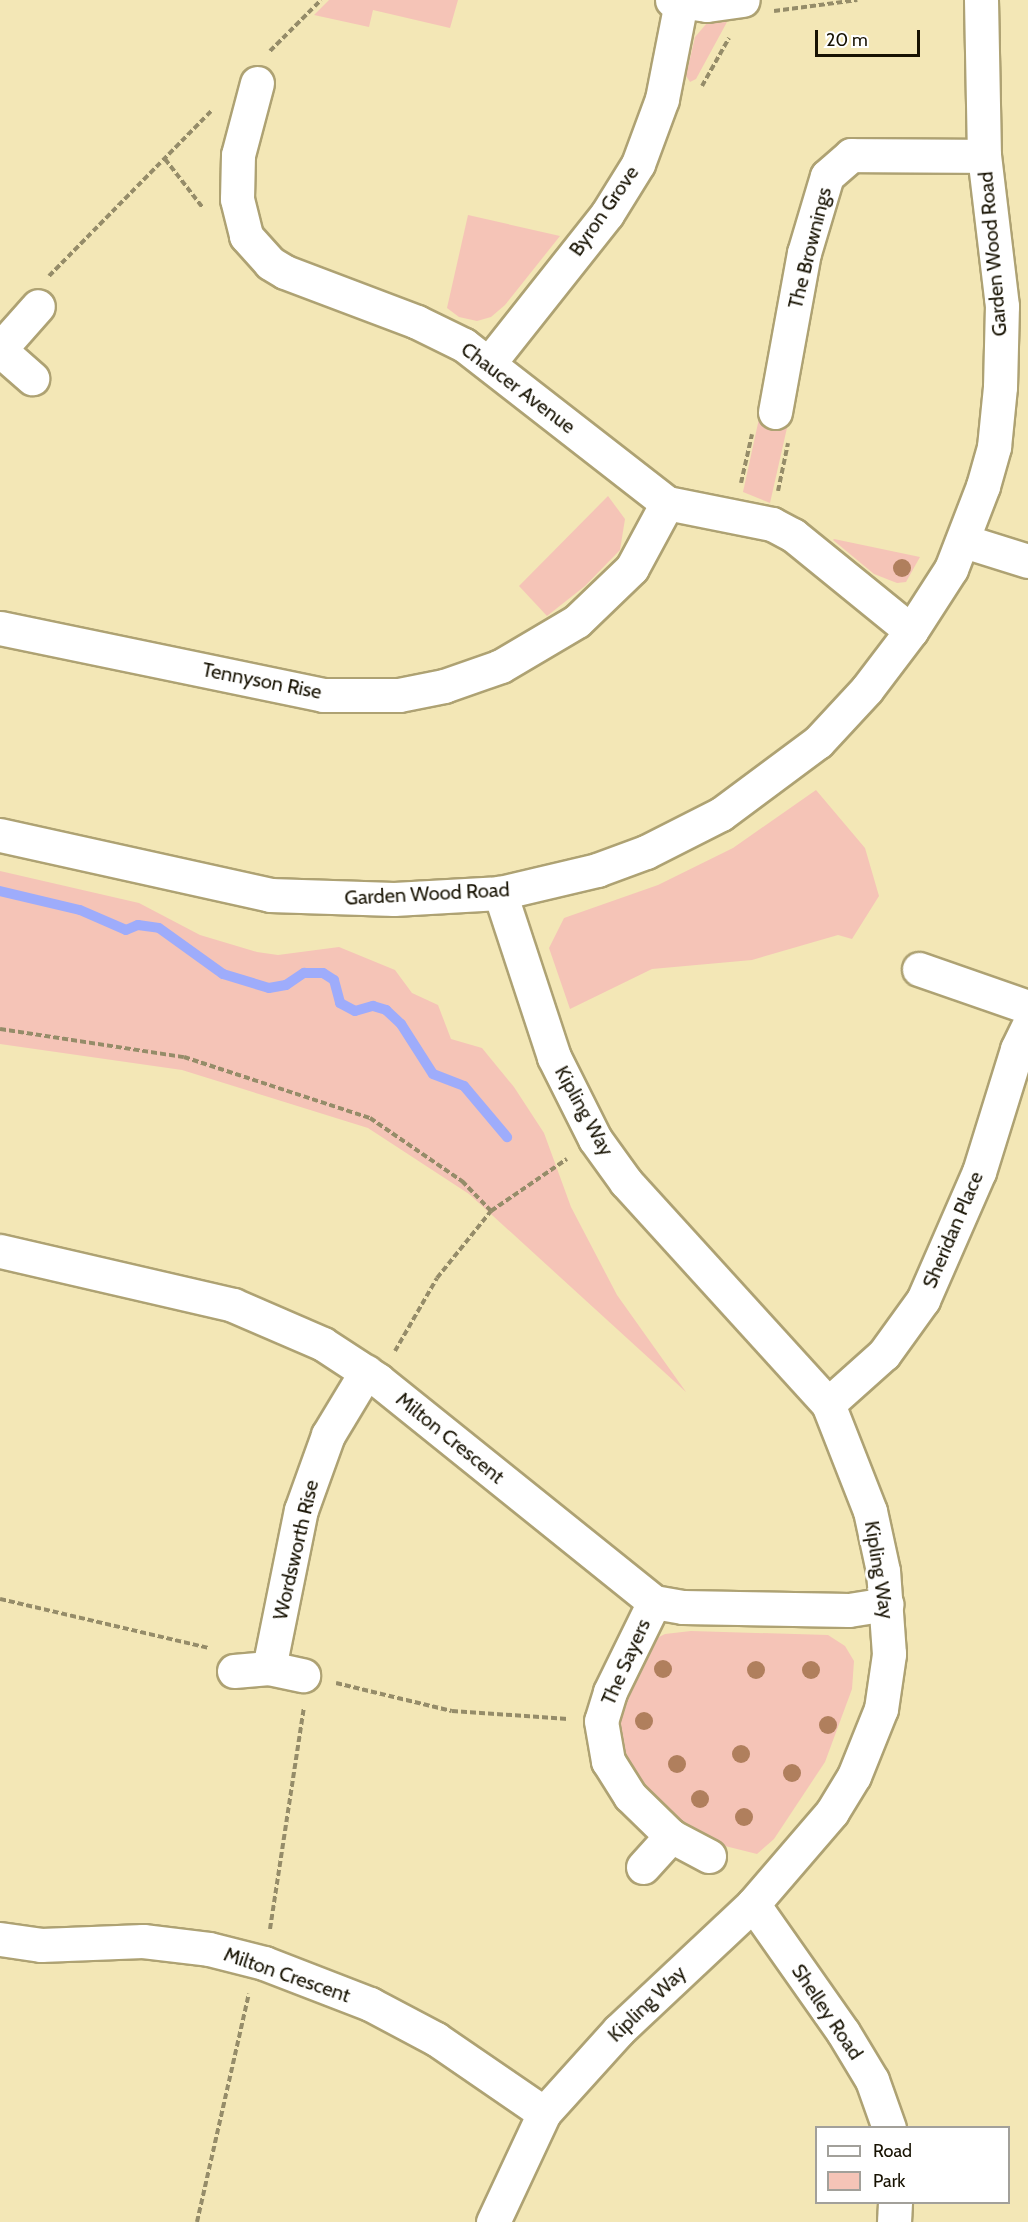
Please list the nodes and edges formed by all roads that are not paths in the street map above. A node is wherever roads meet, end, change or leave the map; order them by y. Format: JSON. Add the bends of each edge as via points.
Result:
{"nodes":[{"id":1,"x":981,"y":0,"type":"edge"},
{"id":2,"x":676,"y":1,"type":"edge"},
{"id":3,"x":747,"y":13,"type":"edge"},
{"id":4,"x":260,"y":71,"type":"road end"},
{"id":5,"x":984,"y":156,"type":"junction"},
{"id":6,"x":38,"y":306,"type":"road end"},
{"id":7,"x":0,"y":350,"type":"edge"},
{"id":8,"x":489,"y":363,"type":"junction"},
{"id":9,"x":32,"y":378,"type":"dead end"},
{"id":10,"x":776,"y":412,"type":"road end"},
{"id":11,"x":667,"y":503,"type":"junction"},
{"id":12,"x":964,"y":541,"type":"junction"},
{"id":13,"x":1028,"y":561,"type":"edge"},
{"id":14,"x":0,"y":628,"type":"edge"},
{"id":15,"x":911,"y":631,"type":"junction"},
{"id":16,"x":0,"y":835,"type":"edge"},
{"id":17,"x":500,"y":893,"type":"junction"},
{"id":18,"x":919,"y":969,"type":"dead end"},
{"id":19,"x":1028,"y":1007,"type":"edge"},
{"id":20,"x":1028,"y":1026,"type":"edge"},
{"id":21,"x":0,"y":1251,"type":"edge"},
{"id":22,"x":366,"y":1372,"type":"junction"},
{"id":23,"x":828,"y":1404,"type":"junction"},
{"id":24,"x":654,"y":1602,"type":"junction"},
{"id":25,"x":887,"y":1604,"type":"junction"},
{"id":26,"x":269,"y":1668,"type":"junction"},
{"id":27,"x":234,"y":1671,"type":"road end"},
{"id":28,"x":303,"y":1675,"type":"road end"},
{"id":29,"x":671,"y":1836,"type":"junction"},
{"id":30,"x":709,"y":1856,"type":"dead end"},
{"id":31,"x":643,"y":1867,"type":"dead end"},
{"id":32,"x":753,"y":1904,"type":"junction"},
{"id":33,"x":0,"y":1939,"type":"edge"},
{"id":34,"x":544,"y":2113,"type":"junction"},
{"id":35,"x":889,"y":2126,"type":"edge"},
{"id":36,"x":895,"y":2204,"type":"edge"},
{"id":37,"x":493,"y":2222,"type":"edge"},
{"id":38,"x":894,"y":2222,"type":"edge"}],
"edges":[{"from":1,"to":5,"type":"street","name":"Garden Wood Road"},
{"from":2,"to":3,"type":"street","name":"Byron Grove","via":[[718,4]]},
{"from":2,"to":8,"type":"street","name":"Byron Grove","via":[[662,99],[638,164],[607,214]]},
{"from":4,"to":8,"type":"street","name":"Chaucer Avenue","via":[[238,155],[237,199],[246,236],[270,263],[285,272],[417,322],[464,345]]},
{"from":5,"to":10,"type":"street","name":"The Brownings","via":[[851,155],[827,176],[804,253]]},
{"from":5,"to":12,"type":"street","name":"Garden Wood Road","via":[[1002,306],[1000,387],[994,447]]},
{"from":6,"to":7,"type":"street"},
{"from":7,"to":9,"type":"street"},
{"from":8,"to":11,"type":"street","name":"Chaucer Avenue"},
{"from":11,"to":14,"type":"street","name":"Tennyson Rise","via":[[632,568],[577,621],[501,666],[444,686],[399,695],[322,695]]},
{"from":11,"to":15,"type":"street","name":"Chaucer Avenue","via":[[772,524],[794,535]]},
{"from":12,"to":13,"type":"street"},
{"from":12,"to":15,"type":"street","name":"Garden Wood Road"},
{"from":15,"to":17,"type":"street","name":"Garden Wood Road","via":[[867,689],[818,742],[721,814],[646,852],[597,870]]},
{"from":16,"to":17,"type":"street","name":"Garden Wood Road","via":[[270,895],[394,899]]},
{"from":17,"to":23,"type":"street","name":"Kipling Way","via":[[554,1057],[595,1139],[626,1182]]},
{"from":18,"to":19,"type":"street"},
{"from":20,"to":23,"type":"street","name":"Sheridan Place","via":[[1017,1049],[979,1172],[923,1300],[884,1354]]},
{"from":21,"to":22,"type":"street","name":"Milton Crescent","via":[[233,1305],[291,1328]]},
{"from":22,"to":24,"type":"street","name":"Milton Crescent"},
{"from":22,"to":26,"type":"street","name":"Wordsworth Rise","via":[[328,1435],[301,1510]]},
{"from":23,"to":25,"type":"street","name":"Kipling Way","via":[[870,1511]]},
{"from":24,"to":25,"type":"street","name":"Milton Crescent","via":[[683,1607],[849,1610]]},
{"from":24,"to":29,"type":"street","name":"The Sayers","via":[[610,1692],[601,1721],[608,1761],[624,1788]]},
{"from":25,"to":32,"type":"street","name":"Kipling Way","via":[[889,1654],[881,1709],[854,1776],[832,1812]]},
{"from":26,"to":27,"type":"street"},
{"from":26,"to":28,"type":"street"},
{"from":29,"to":30,"type":"street","name":"The Sayers"},
{"from":29,"to":31,"type":"street"},
{"from":32,"to":34,"type":"street","name":"Kipling Way","via":[[619,2030]]},
{"from":32,"to":35,"type":"street","name":"Shelley Road","via":[[843,2032],[872,2080]]},
{"from":33,"to":34,"type":"street","name":"Milton Crescent","via":[[41,1945],[143,1941],[209,1948],[260,1962],[370,2004],[426,2034]]},
{"from":34,"to":37,"type":"street","name":"Kipling Way"},
{"from":36,"to":38,"type":"street"}]}
